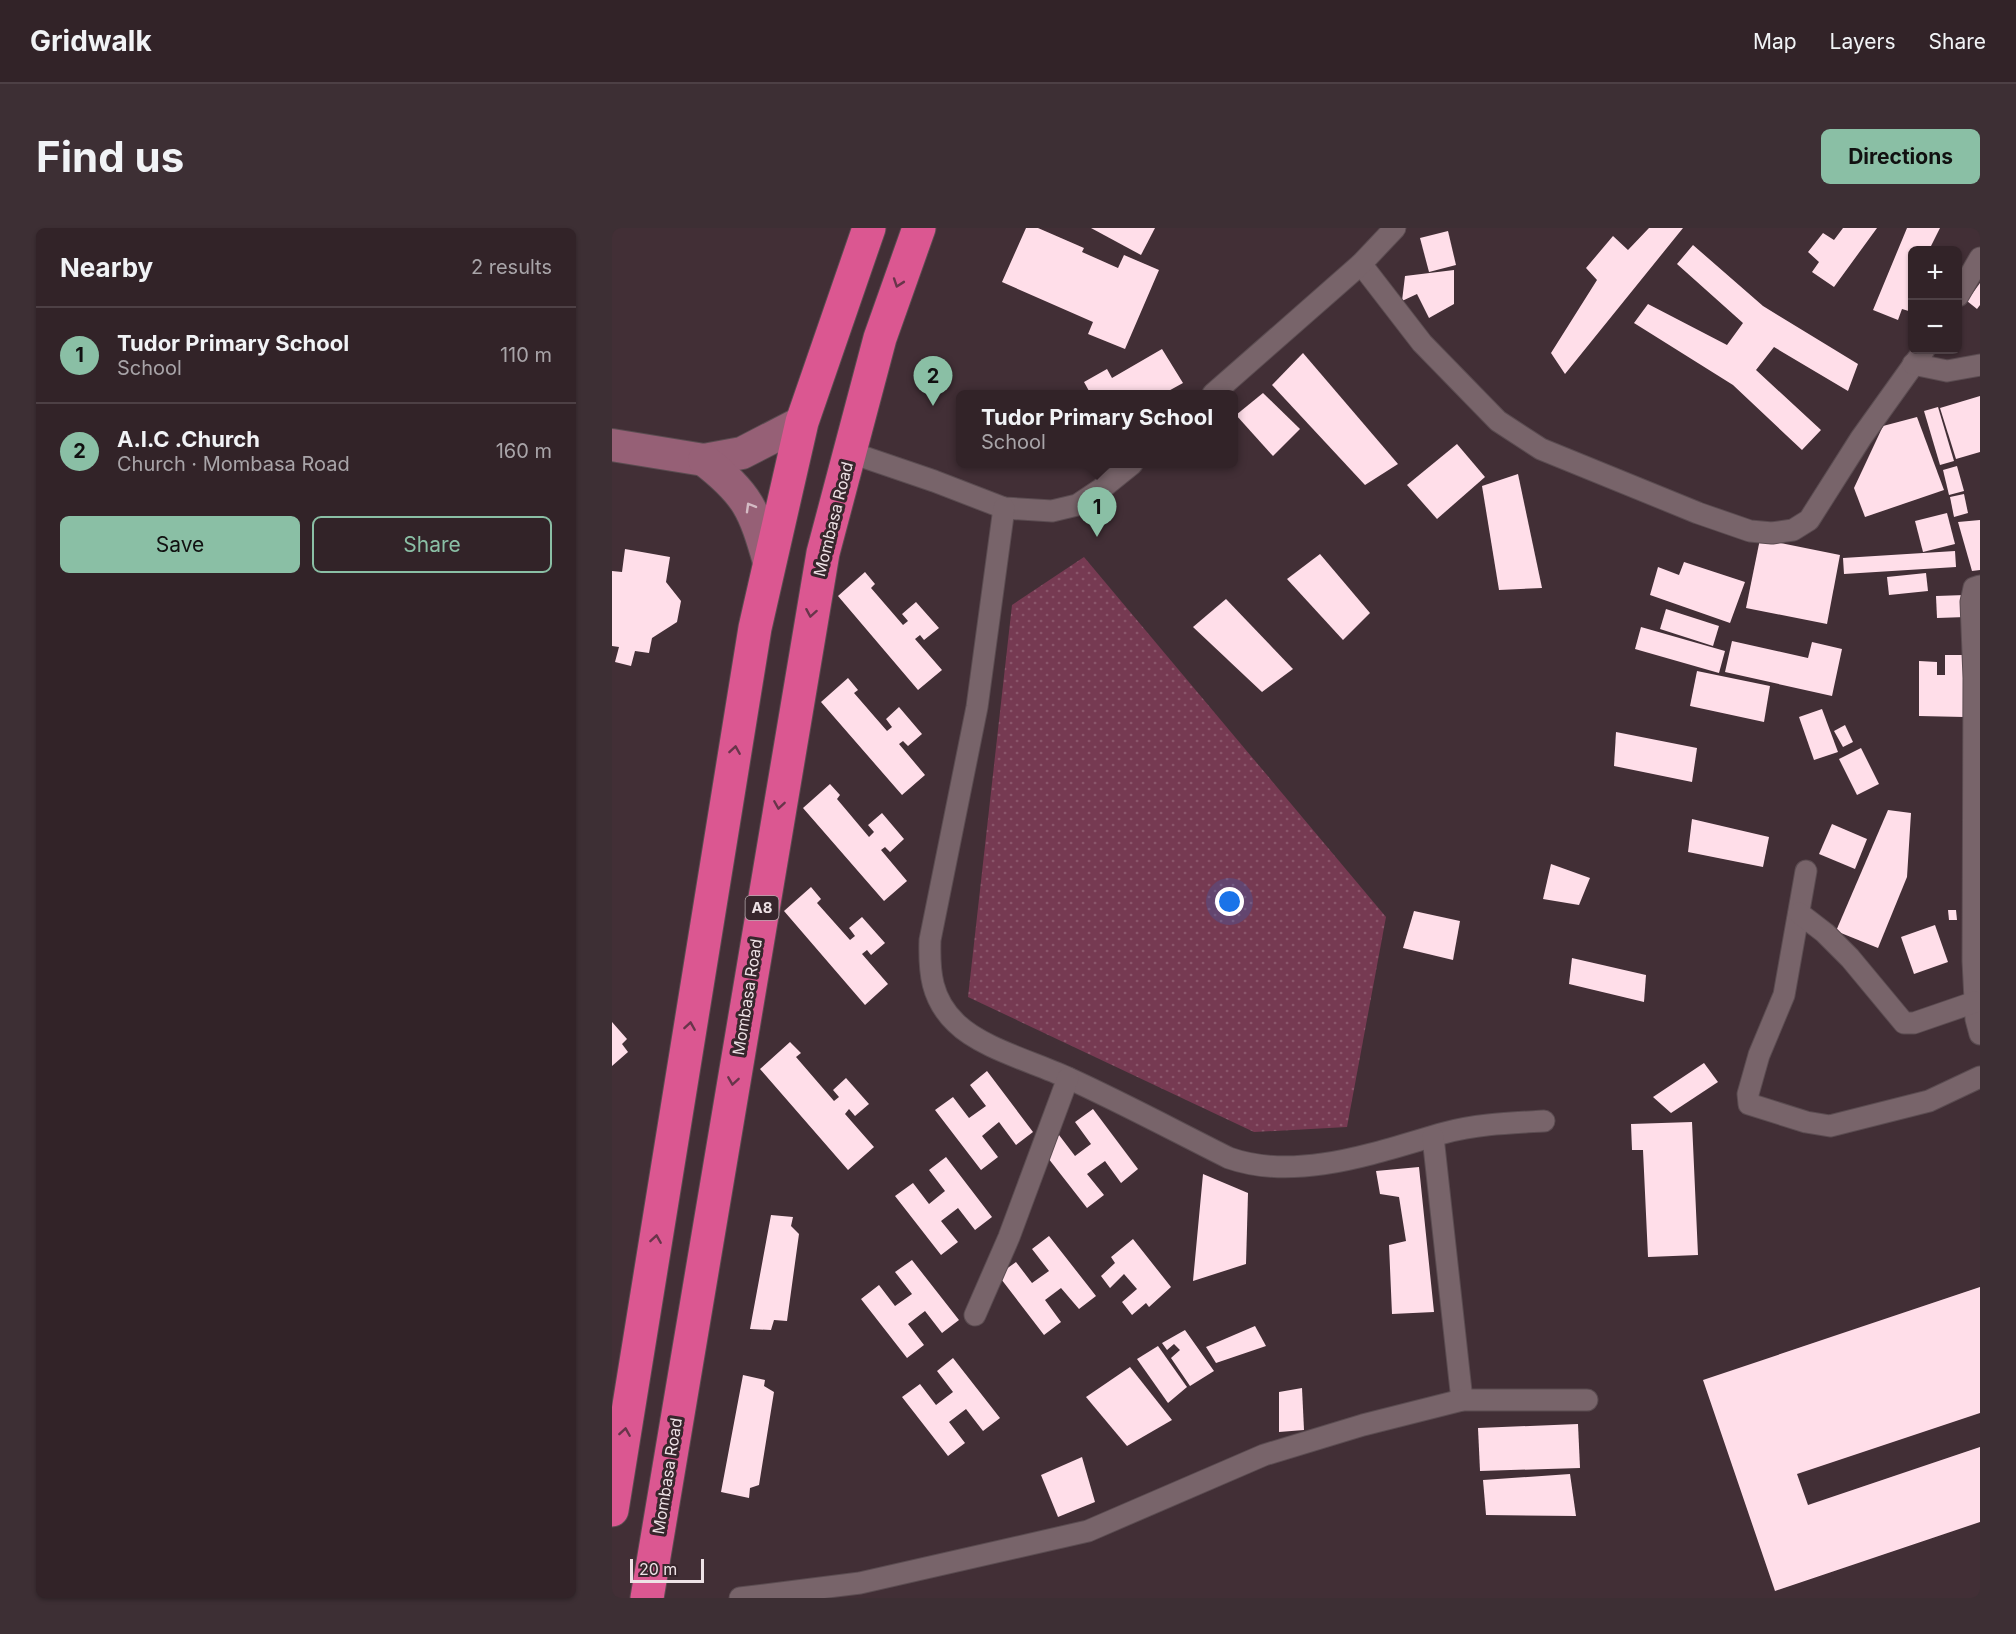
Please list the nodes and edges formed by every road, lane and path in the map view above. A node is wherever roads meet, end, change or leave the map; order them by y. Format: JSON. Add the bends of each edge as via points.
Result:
{"nodes":[{"id":1,"x":869,"y":228,"type":"edge"},
{"id":2,"x":919,"y":228,"type":"edge"},
{"id":3,"x":1395,"y":228,"type":"edge"},
{"id":4,"x":1980,"y":258,"type":"edge"},
{"id":5,"x":1361,"y":264,"type":"junction"},
{"id":6,"x":1962,"y":289,"type":"edge"},
{"id":7,"x":1919,"y":357,"type":"edge"},
{"id":8,"x":1980,"y":365,"type":"edge"},
{"id":9,"x":1218,"y":390,"type":"edge"},
{"id":10,"x":802,"y":422,"type":"junction"},
{"id":11,"x":612,"y":445,"type":"edge"},
{"id":12,"x":849,"y":452,"type":"junction"},
{"id":13,"x":704,"y":460,"type":"junction"},
{"id":14,"x":1127,"y":468,"type":"edge"},
{"id":15,"x":1004,"y":508,"type":"junction"},
{"id":16,"x":769,"y":562,"type":"junction"},
{"id":17,"x":1980,"y":586,"type":"edge"},
{"id":18,"x":1977,"y":722,"type":"edge"},
{"id":19,"x":1806,"y":870,"type":"dead end"},
{"id":20,"x":1799,"y":913,"type":"junction"},
{"id":21,"x":1975,"y":1002,"type":"junction"},
{"id":22,"x":1980,"y":1034,"type":"edge"},
{"id":23,"x":1980,"y":1077,"type":"edge"},
{"id":24,"x":1068,"y":1078,"type":"junction"},
{"id":25,"x":1544,"y":1121,"type":"dead end"},
{"id":26,"x":1433,"y":1137,"type":"junction"},
{"id":27,"x":975,"y":1315,"type":"dead end"},
{"id":28,"x":1462,"y":1400,"type":"junction"},
{"id":29,"x":1587,"y":1400,"type":"dead end"},
{"id":30,"x":612,"y":1510,"type":"edge"},
{"id":31,"x":646,"y":1598,"type":"edge"},
{"id":32,"x":741,"y":1598,"type":"edge"}],
"edges":[{"from":1,"to":10,"type":"highway"},
{"from":2,"to":12,"type":"highway","name":"Mombasa Road","number":"A8","one_way":true,"via":[[880,338]]},
{"from":3,"to":5,"type":"street"},
{"from":4,"to":6,"type":"street"},
{"from":5,"to":7,"type":"street","via":[[1422,343],[1498,422],[1541,449],[1750,531],[1792,530],[1809,520]]},
{"from":5,"to":9,"type":"street"},
{"from":7,"to":8,"type":"street","via":[[1947,371]]},
{"from":10,"to":13,"type":"main road","via":[[750,450]]},
{"from":10,"to":16,"type":"highway"},
{"from":11,"to":13,"type":"main road"},
{"from":12,"to":15,"type":"street"},
{"from":12,"to":31,"type":"highway","name":"Mombasa Road","number":"A8","one_way":true,"via":[[810,617]]},
{"from":16,"to":13,"type":"main road","one_way":true,"via":[[747,501],[731,481]]},
{"from":14,"to":15,"type":"street","via":[[1077,505],[1052,511]]},
{"from":15,"to":24,"type":"street","via":[[977,707],[930,940],[929,971],[937,997],[956,1024],[984,1042]]},
{"from":30,"to":16,"type":"highway","one_way":true,"via":[[755,628]]},
{"from":17,"to":18,"type":"street","via":[[1974,588],[1971,602]]},
{"from":18,"to":21,"type":"street","via":[[1972,961]]},
{"from":19,"to":20,"type":"street"},
{"from":20,"to":21,"type":"street","via":[[1850,958],[1904,1023]]},
{"from":20,"to":23,"type":"street","via":[[1785,995],[1759,1055],[1749,1104],[1830,1126],[1929,1101]]},
{"from":21,"to":22,"type":"street"},
{"from":24,"to":26,"type":"street","via":[[1229,1158],[1258,1167],[1364,1157]]},
{"from":24,"to":27,"type":"street","via":[[1009,1237]]},
{"from":25,"to":26,"type":"street","via":[[1488,1125]]},
{"from":26,"to":28,"type":"street"},
{"from":28,"to":29,"type":"street"},
{"from":28,"to":32,"type":"street","via":[[1264,1455],[1088,1531],[860,1583]]}]}
